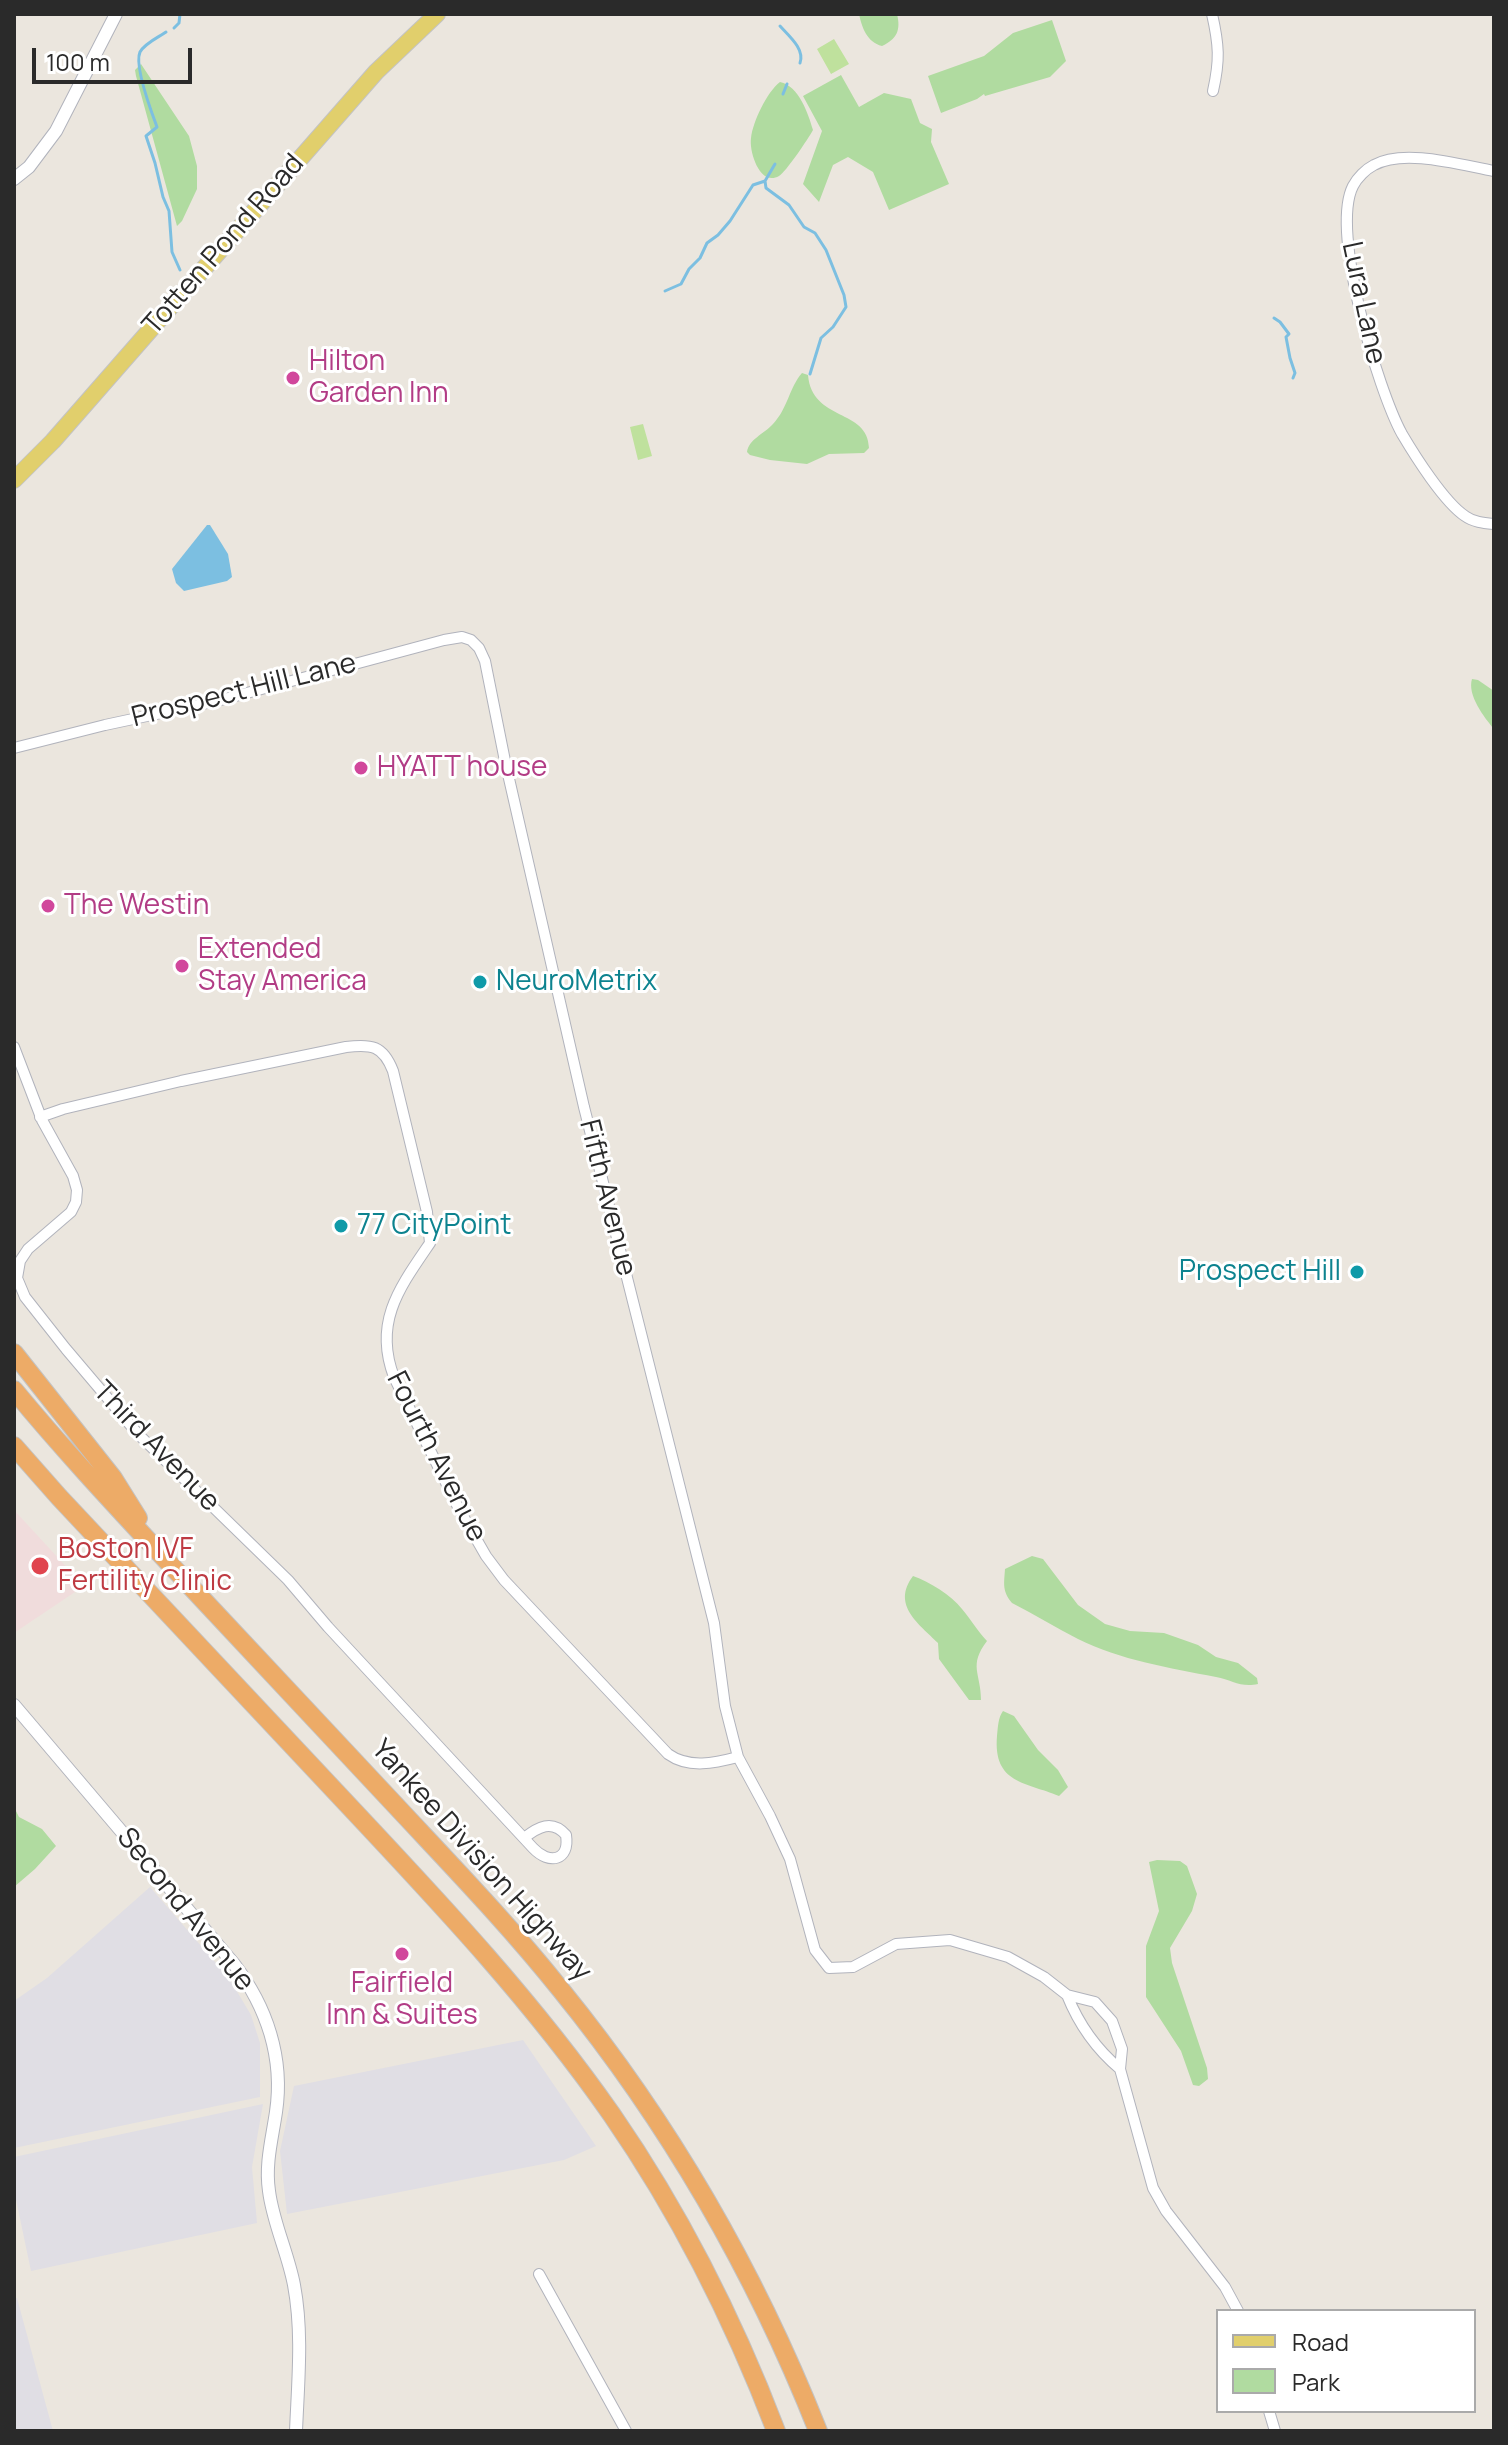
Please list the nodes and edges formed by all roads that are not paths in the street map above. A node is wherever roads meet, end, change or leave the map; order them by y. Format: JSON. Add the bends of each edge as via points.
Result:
{"nodes":[{"id":1,"x":116,"y":14,"type":"edge"},
{"id":2,"x":437,"y":14,"type":"edge"},
{"id":3,"x":1212,"y":14,"type":"edge"},
{"id":4,"x":1213,"y":91,"type":"dead end"},
{"id":5,"x":1494,"y":171,"type":"edge"},
{"id":6,"x":14,"y":179,"type":"edge"},
{"id":7,"x":14,"y":480,"type":"edge"},
{"id":8,"x":1494,"y":524,"type":"edge"},
{"id":9,"x":473,"y":642,"type":"joint"},
{"id":10,"x":14,"y":748,"type":"edge"},
{"id":11,"x":14,"y":1047,"type":"edge"},
{"id":12,"x":40,"y":1117,"type":"junction"},
{"id":13,"x":14,"y":1353,"type":"edge"},
{"id":14,"x":14,"y":1390,"type":"edge"},
{"id":15,"x":14,"y":1446,"type":"edge"},
{"id":16,"x":158,"y":1551,"type":"junction"},
{"id":17,"x":14,"y":1705,"type":"edge"},
{"id":18,"x":738,"y":1757,"type":"junction"},
{"id":19,"x":524,"y":1838,"type":"dead end"},
{"id":20,"x":1067,"y":1995,"type":"junction"},
{"id":21,"x":1120,"y":2069,"type":"junction"},
{"id":22,"x":539,"y":2274,"type":"dead end"},
{"id":23,"x":1237,"y":2309,"type":"edge"},
{"id":24,"x":296,"y":2431,"type":"edge"},
{"id":25,"x":626,"y":2431,"type":"edge"},
{"id":26,"x":776,"y":2431,"type":"edge"},
{"id":27,"x":818,"y":2431,"type":"edge"}],
"edges":[{"from":1,"to":6,"type":"street","via":[[56,131]]},
{"from":2,"to":7,"type":"main road","name":"Totten Pond Road","via":[[376,72]]},
{"from":3,"to":4,"type":"street","via":[[1219,65]]},
{"from":5,"to":8,"type":"street","name":"Lura Lane","via":[[1411,157],[1392,159],[1362,174],[1346,214],[1362,319],[1397,424],[1452,505],[1466,517]]},
{"from":9,"to":10,"type":"street","name":"Prospect Hill Lane","via":[[462,637],[444,640]]},
{"from":9,"to":18,"type":"street","name":"Fifth Avenue","via":[[485,661],[584,1107],[702,1571]]},
{"from":11,"to":12,"type":"street","name":"Third Avenue"},
{"from":12,"to":18,"type":"street","name":"Fourth Avenue","via":[[346,1047],[369,1046],[383,1053],[393,1071],[430,1224],[430,1243],[400,1286],[385,1342],[394,1377],[451,1493],[504,1580],[668,1754],[700,1764]]},
{"from":12,"to":19,"type":"street","name":"Third Avenue","via":[[75,1180],[77,1197],[69,1215],[20,1261],[17,1278],[29,1302],[138,1434],[276,1567]]},
{"from":13,"to":16,"type":"highway","via":[[113,1478]]},
{"from":14,"to":16,"type":"highway","name":"Yankee Division Highway"},
{"from":15,"to":26,"type":"highway","name":"Yankee Division Highway","via":[[545,2023],[613,2117],[673,2214],[722,2306]]},
{"from":16,"to":27,"type":"highway","name":"Yankee Division Highway","via":[[492,1908],[582,2016],[666,2135],[720,2224],[779,2338]]},
{"from":17,"to":24,"type":"street","name":"Second Avenue","via":[[234,1964],[263,2010],[278,2082],[268,2188],[291,2270],[298,2320]]},
{"from":18,"to":20,"type":"street","name":"Fifth Avenue","via":[[790,1859],[815,1950],[829,1968],[853,1967],[896,1944],[950,1940],[1008,1957]]},
{"from":20,"to":21,"type":"street","via":[[1078,2021]]},
{"from":20,"to":21,"type":"street","via":[[1095,2002],[1112,2021],[1122,2049]]},
{"from":21,"to":23,"type":"street","via":[[1153,2188]]},
{"from":22,"to":25,"type":"street"}]}
